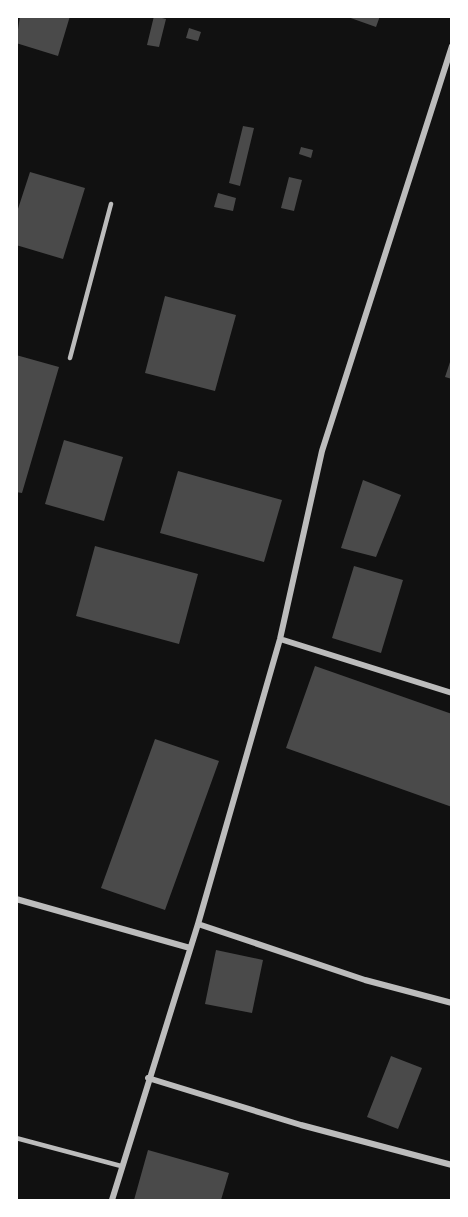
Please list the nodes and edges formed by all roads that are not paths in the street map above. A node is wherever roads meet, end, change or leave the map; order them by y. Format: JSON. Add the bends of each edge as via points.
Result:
{"nodes":[{"id":1,"x":452,"y":46,"type":"edge"},
{"id":2,"x":111,"y":204,"type":"dead end"},
{"id":3,"x":70,"y":357,"type":"dead end"},
{"id":4,"x":280,"y":639,"type":"junction"},
{"id":5,"x":452,"y":693,"type":"edge"},
{"id":6,"x":16,"y":899,"type":"edge"},
{"id":7,"x":198,"y":924,"type":"junction"},
{"id":8,"x":190,"y":948,"type":"junction"},
{"id":9,"x":452,"y":1003,"type":"edge"},
{"id":10,"x":148,"y":1078,"type":"junction"},
{"id":11,"x":16,"y":1138,"type":"edge"},
{"id":12,"x":452,"y":1165,"type":"edge"},
{"id":13,"x":121,"y":1166,"type":"junction"},
{"id":14,"x":112,"y":1200,"type":"edge"}],
"edges":[{"from":1,"to":4,"type":"street","via":[[322,451]]},
{"from":2,"to":3,"type":"lane"},
{"from":4,"to":5,"type":"street"},
{"from":4,"to":7,"type":"street"},
{"from":6,"to":8,"type":"street"},
{"from":7,"to":8,"type":"street"},
{"from":7,"to":9,"type":"street","via":[[365,980]]},
{"from":8,"to":10,"type":"street"},
{"from":10,"to":12,"type":"street","via":[[301,1125]]},
{"from":10,"to":13,"type":"street"},
{"from":11,"to":13,"type":"lane"},
{"from":13,"to":14,"type":"street"}]}
